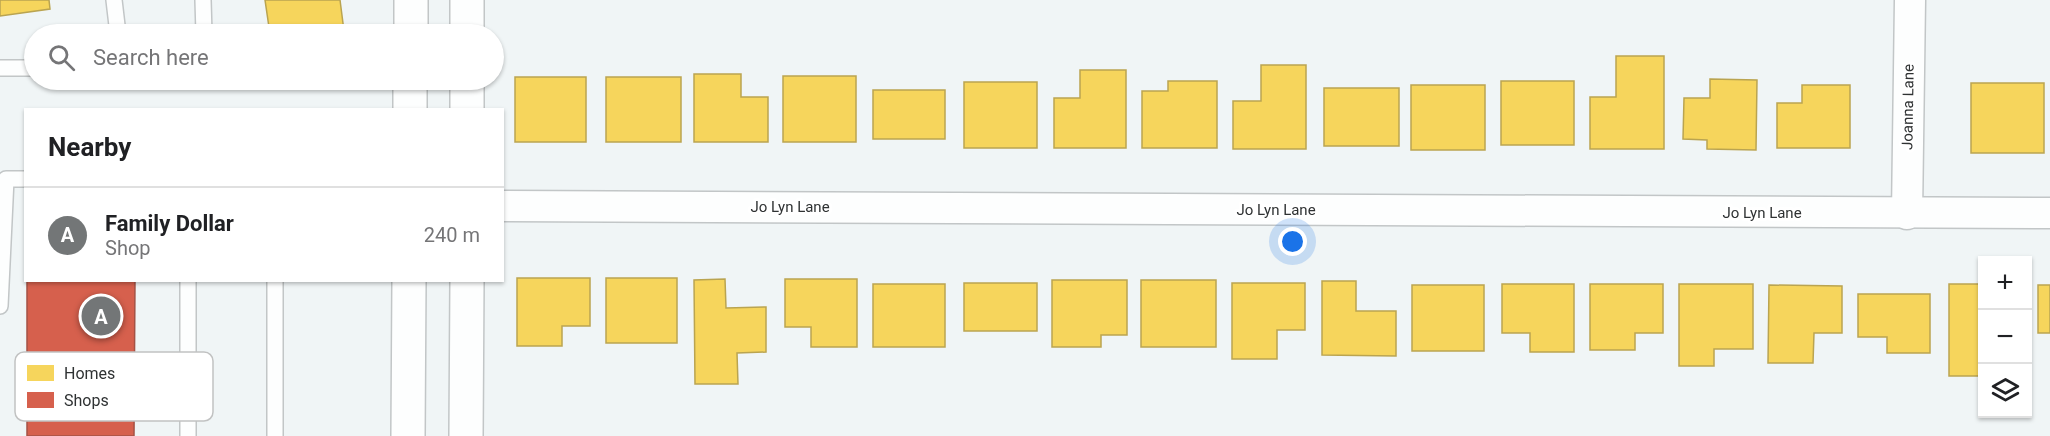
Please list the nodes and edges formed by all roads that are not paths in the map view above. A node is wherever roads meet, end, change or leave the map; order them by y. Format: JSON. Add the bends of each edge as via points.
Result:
{"nodes":[{"id":1,"x":114,"y":0,"type":"edge"},
{"id":2,"x":203,"y":0,"type":"edge"},
{"id":3,"x":411,"y":0,"type":"edge"},
{"id":4,"x":467,"y":0,"type":"edge"},
{"id":5,"x":1910,"y":0,"type":"edge"},
{"id":6,"x":117,"y":24,"type":"edge"},
{"id":7,"x":204,"y":24,"type":"edge"},
{"id":8,"x":411,"y":24,"type":"edge"},
{"id":9,"x":467,"y":24,"type":"edge"},
{"id":10,"x":0,"y":68,"type":"edge"},
{"id":11,"x":24,"y":68,"type":"edge"},
{"id":12,"x":410,"y":90,"type":"edge"},
{"id":13,"x":467,"y":90,"type":"edge"},
{"id":14,"x":410,"y":108,"type":"edge"},
{"id":15,"x":467,"y":108,"type":"edge"},
{"id":16,"x":24,"y":179,"type":"edge"},
{"id":17,"x":504,"y":206,"type":"edge"},
{"id":18,"x":2050,"y":213,"type":"edge"},
{"id":19,"x":1907,"y":214,"type":"junction"},
{"id":20,"x":188,"y":282,"type":"edge"},
{"id":21,"x":275,"y":282,"type":"edge"},
{"id":22,"x":409,"y":282,"type":"edge"},
{"id":23,"x":467,"y":282,"type":"edge"},
{"id":24,"x":0,"y":306,"type":"edge"},
{"id":25,"x":188,"y":352,"type":"edge"},
{"id":26,"x":275,"y":436,"type":"edge"},
{"id":27,"x":408,"y":436,"type":"edge"},
{"id":28,"x":466,"y":436,"type":"edge"}],
"edges":[{"from":1,"to":6,"type":"lane"},
{"from":2,"to":7,"type":"lane"},
{"from":3,"to":8,"type":"main road"},
{"from":4,"to":9,"type":"main road"},
{"from":5,"to":19,"type":"street","name":"Joanna Lane"},
{"from":10,"to":11,"type":"lane"},
{"from":12,"to":14,"type":"main road"},
{"from":13,"to":15,"type":"main road"},
{"from":16,"to":24,"type":"lane","via":[[6,179]]},
{"from":17,"to":19,"type":"street","name":"Jo Lyn Lane"},
{"from":18,"to":19,"type":"street","name":"Jo Lyn Lane"},
{"from":20,"to":25,"type":"lane"},
{"from":21,"to":26,"type":"lane"},
{"from":22,"to":27,"type":"main road"},
{"from":23,"to":28,"type":"main road"}]}
